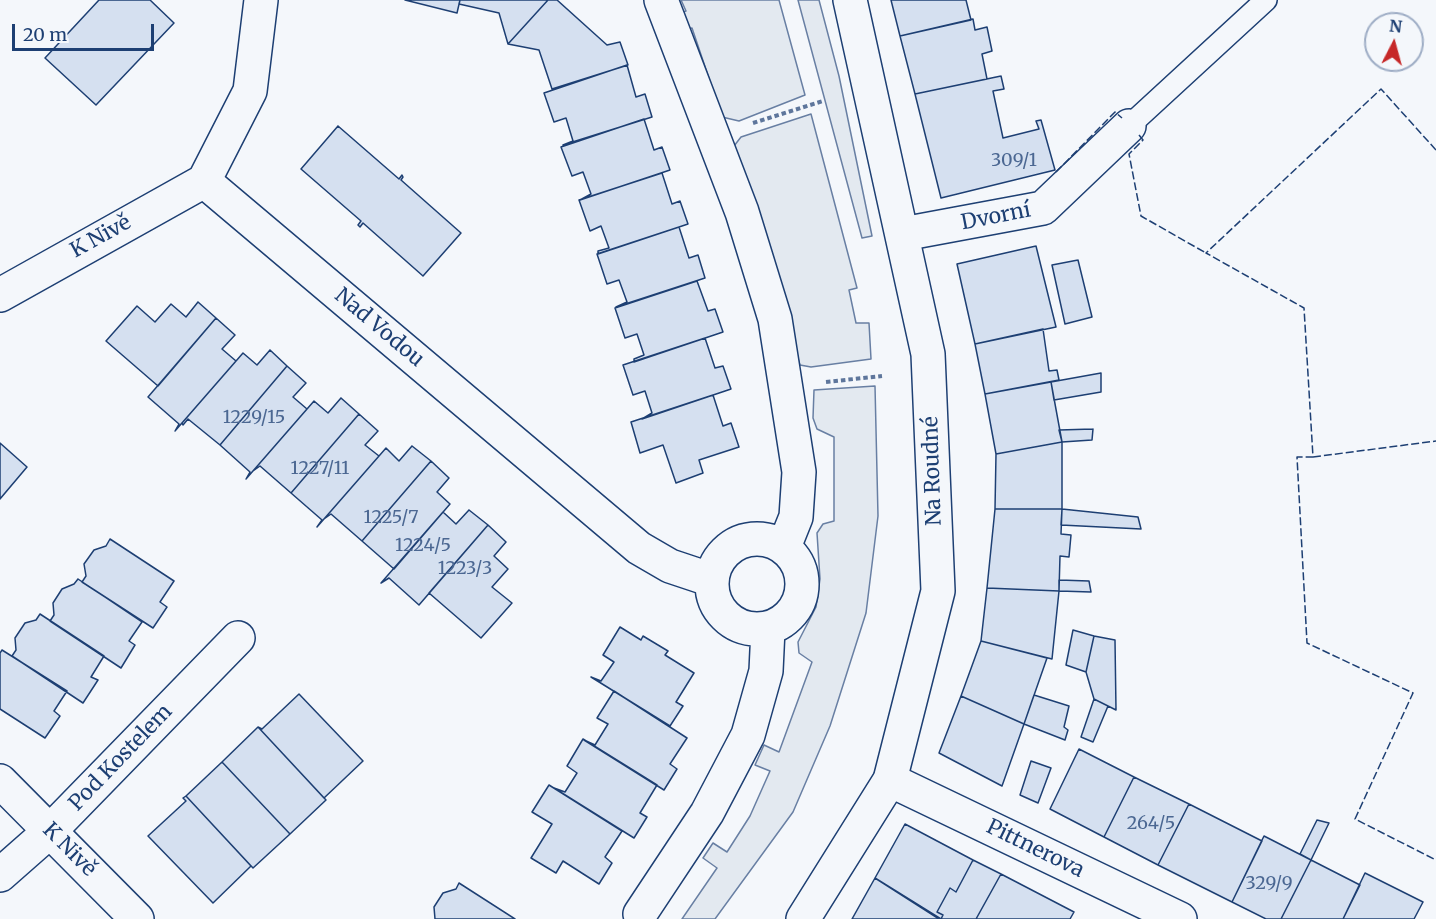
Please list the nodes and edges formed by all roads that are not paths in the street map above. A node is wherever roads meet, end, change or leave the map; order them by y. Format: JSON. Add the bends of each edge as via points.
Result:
{"nodes":[{"id":1,"x":261,"y":0,"type":"edge"},
{"id":2,"x":662,"y":0,"type":"edge"},
{"id":3,"x":850,"y":0,"type":"edge"},
{"id":4,"x":1266,"y":0,"type":"edge"},
{"id":5,"x":1130,"y":126,"type":"joint"},
{"id":6,"x":204,"y":181,"type":"junction"},
{"id":7,"x":903,"y":234,"type":"junction"},
{"id":8,"x":0,"y":295,"type":"edge"},
{"id":9,"x":784,"y":547,"type":"junction"},
{"id":10,"x":712,"y":580,"type":"junction"},
{"id":11,"x":768,"y":629,"type":"junction"},
{"id":12,"x":238,"y":638,"type":"dead end"},
{"id":13,"x":890,"y":780,"type":"junction"},
{"id":14,"x":0,"y":782,"type":"edge"},
{"id":15,"x":50,"y":831,"type":"junction"},
{"id":16,"x":0,"y":875,"type":"edge"},
{"id":17,"x":640,"y":914,"type":"dead end"},
{"id":18,"x":137,"y":919,"type":"edge"},
{"id":19,"x":803,"y":919,"type":"edge"},
{"id":20,"x":1180,"y":919,"type":"edge"}],
"edges":[{"from":1,"to":6,"type":"street","via":[[250,91]]},
{"from":2,"to":9,"type":"street","via":[[742,212],[774,319],[799,472],[796,517]]},
{"from":3,"to":7,"type":"street","name":"Na Roudné"},
{"from":4,"to":5,"type":"lane"},
{"from":5,"to":7,"type":"street","name":"Dvorní","via":[[1043,208]]},
{"from":6,"to":8,"type":"street","name":"K Nivě"},
{"from":6,"to":10,"type":"street","name":"Nad Vodou","via":[[639,548],[670,566]]},
{"from":7,"to":13,"type":"street","name":"Na Roudné","via":[[928,354],[938,591]]},
{"from":9,"to":10,"type":"street","via":[[758,539],[732,546],[718,561]]},
{"from":9,"to":11,"type":"street","via":[[801,570],[803,585],[792,613]]},
{"from":10,"to":11,"type":"street","via":[[718,608],[728,618],[754,630]]},
{"from":11,"to":17,"type":"street","via":[[766,670],[748,735],[707,813]]},
{"from":12,"to":15,"type":"street","name":"Pod Kostelem"},
{"from":13,"to":19,"type":"street","name":"Na Roudné"},
{"from":13,"to":20,"type":"street","name":"Pittnerova"},
{"from":14,"to":15,"type":"street","name":"K Nivě"},
{"from":15,"to":16,"type":"street","name":"Pod Kostelem"},
{"from":15,"to":18,"type":"street","name":"K Nivě"}]}
